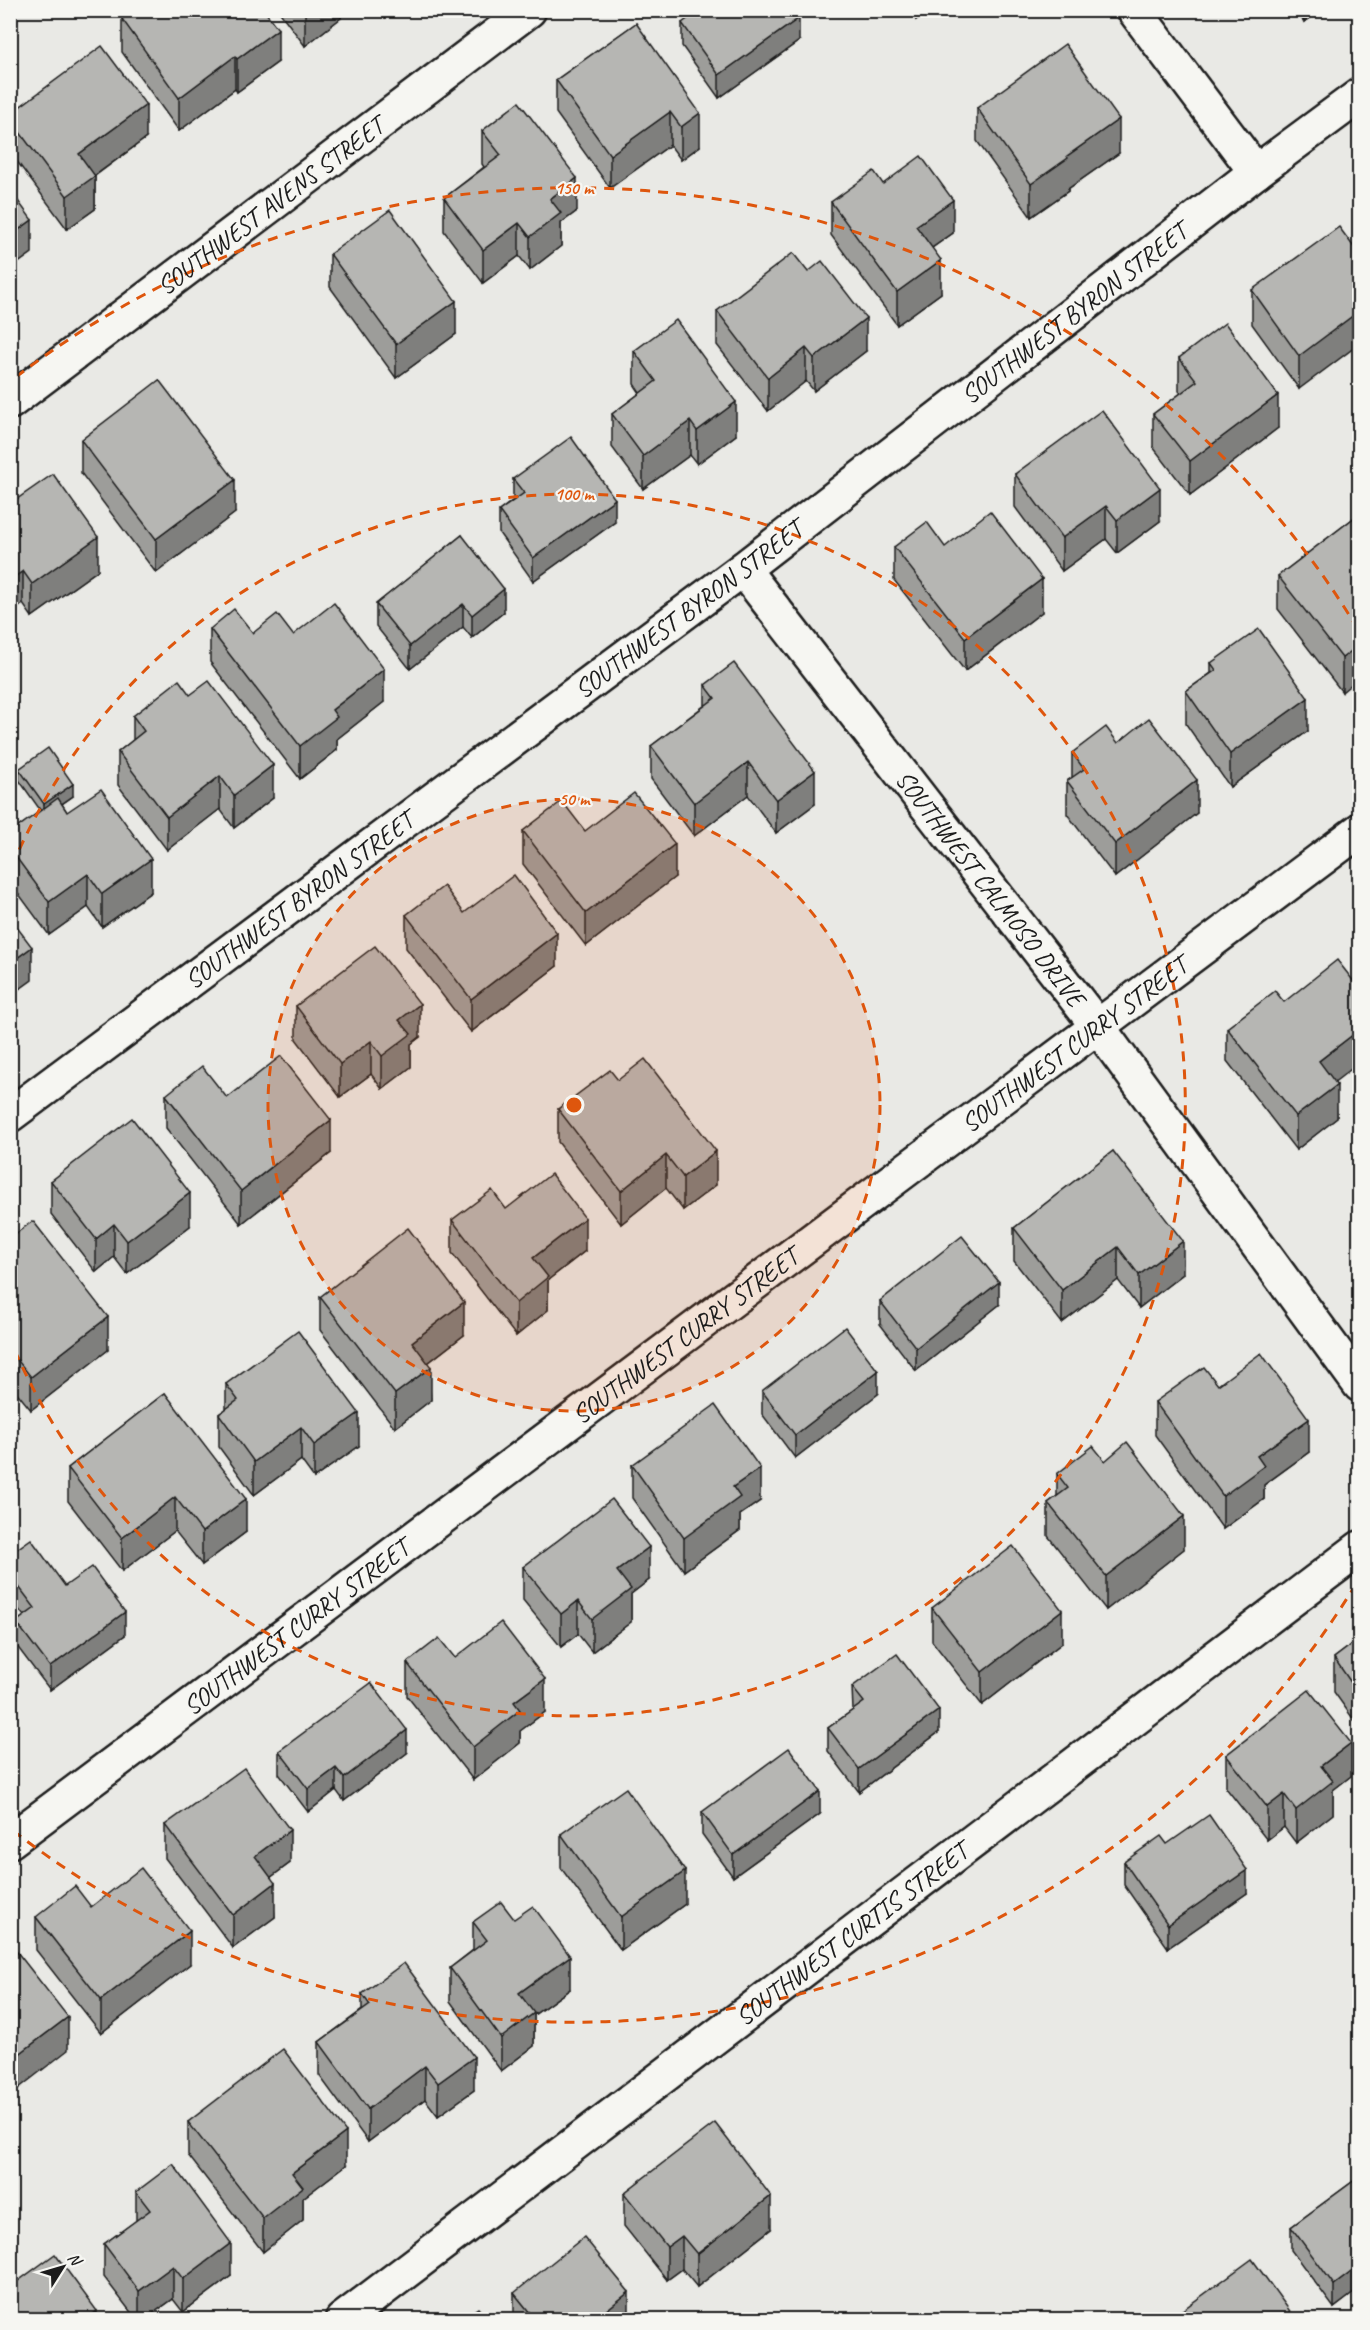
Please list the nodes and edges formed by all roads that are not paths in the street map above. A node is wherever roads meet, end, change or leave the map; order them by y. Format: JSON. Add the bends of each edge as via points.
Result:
{"nodes":[{"id":1,"x":529,"y":10,"type":"edge"},
{"id":2,"x":1134,"y":10,"type":"edge"},
{"id":3,"x":1359,"y":95,"type":"edge"},
{"id":4,"x":1256,"y":172,"type":"junction"},
{"id":5,"x":10,"y":402,"type":"edge"},
{"id":6,"x":742,"y":568,"type":"junction"},
{"id":7,"x":1359,"y":830,"type":"edge"},
{"id":8,"x":1098,"y":1027,"type":"junction"},
{"id":9,"x":10,"y":1115,"type":"edge"},
{"id":10,"x":1359,"y":1385,"type":"edge"},
{"id":11,"x":1359,"y":1548,"type":"edge"},
{"id":12,"x":10,"y":1841,"type":"edge"},
{"id":13,"x":342,"y":2319,"type":"edge"}],
"edges":[{"from":1,"to":5,"type":"street","name":"SOUTHWEST AVENS STREET"},
{"from":2,"to":4,"type":"street"},
{"from":3,"to":4,"type":"street","name":"SOUTHWEST BYRON STREET"},
{"from":4,"to":6,"type":"street","name":"SOUTHWEST BYRON STREET"},
{"from":6,"to":8,"type":"street","name":"SOUTHWEST CALMOSO DRIVE"},
{"from":6,"to":9,"type":"street","name":"SOUTHWEST BYRON STREET"},
{"from":7,"to":8,"type":"street","name":"SOUTHWEST CURRY STREET"},
{"from":8,"to":10,"type":"street","name":"SOUTHWEST CALMOSO DRIVE"},
{"from":8,"to":12,"type":"street","name":"SOUTHWEST CURRY STREET"},
{"from":11,"to":13,"type":"street","name":"SOUTHWEST CURTIS STREET"}]}
